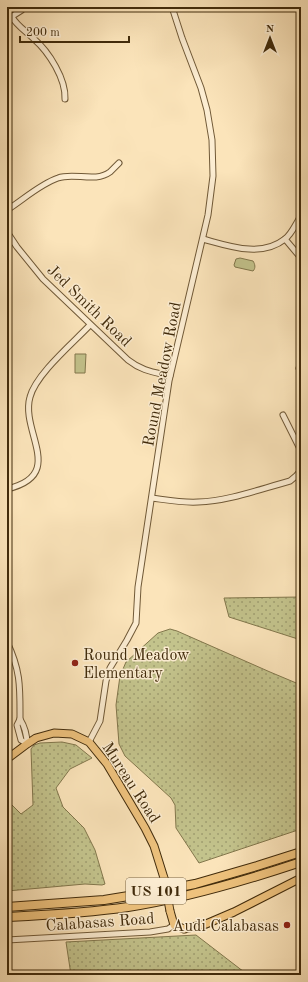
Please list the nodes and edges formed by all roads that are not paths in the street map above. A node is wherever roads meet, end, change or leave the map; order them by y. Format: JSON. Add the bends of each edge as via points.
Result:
{"nodes":[{"id":1,"x":172,"y":7,"type":"edge"},
{"id":2,"x":22,"y":10,"type":"dead end"},
{"id":3,"x":8,"y":18,"type":"edge"},
{"id":4,"x":65,"y":99,"type":"dead end"},
{"id":5,"x":119,"y":163,"type":"dead end"},
{"id":6,"x":7,"y":210,"type":"edge"},
{"id":7,"x":301,"y":216,"type":"edge"},
{"id":8,"x":7,"y":232,"type":"edge"},
{"id":9,"x":203,"y":239,"type":"junction"},
{"id":10,"x":286,"y":239,"type":"junction"},
{"id":11,"x":301,"y":258,"type":"edge"},
{"id":12,"x":90,"y":325,"type":"junction"},
{"id":13,"x":170,"y":376,"type":"junction"},
{"id":14,"x":283,"y":415,"type":"dead end"},
{"id":15,"x":301,"y":450,"type":"edge"},
{"id":16,"x":301,"y":470,"type":"edge"},
{"id":17,"x":7,"y":489,"type":"edge"},
{"id":18,"x":152,"y":498,"type":"junction"},
{"id":19,"x":7,"y":642,"type":"edge"},
{"id":20,"x":89,"y":742,"type":"junction"},
{"id":21,"x":27,"y":744,"type":"junction"},
{"id":22,"x":7,"y":759,"type":"edge"},
{"id":23,"x":301,"y":852,"type":"edge"},
{"id":24,"x":301,"y":862,"type":"edge"},
{"id":25,"x":301,"y":878,"type":"edge"},
{"id":26,"x":7,"y":907,"type":"edge"},
{"id":27,"x":7,"y":917,"type":"edge"},
{"id":28,"x":174,"y":926,"type":"junction"},
{"id":29,"x":7,"y":940,"type":"edge"}],
"edges":[{"from":1,"to":9,"type":"street","name":"Round Meadow Road","via":[[200,88],[211,133],[212,187]]},
{"from":2,"to":3,"type":"street"},
{"from":3,"to":4,"type":"street","via":[[36,40],[47,53],[66,91]]},
{"from":5,"to":6,"type":"street","via":[[101,176],[60,177]]},
{"from":7,"to":10,"type":"street"},
{"from":8,"to":12,"type":"street","name":"Jed Smith Road","via":[[42,279]]},
{"from":9,"to":10,"type":"street","via":[[254,250],[270,247]]},
{"from":9,"to":13,"type":"street","name":"Round Meadow Road"},
{"from":10,"to":11,"type":"street"},
{"from":12,"to":13,"type":"street","name":"Jed Smith Road","via":[[138,367]]},
{"from":12,"to":17,"type":"street","via":[[44,372],[34,388],[28,410],[37,448],[37,467],[26,482]]},
{"from":13,"to":18,"type":"street","name":"Round Meadow Road"},
{"from":14,"to":15,"type":"street"},
{"from":16,"to":18,"type":"street","via":[[290,481],[221,499],[180,502]]},
{"from":18,"to":20,"type":"street","name":"Round Meadow Road","via":[[138,591],[136,623],[110,668],[100,721]]},
{"from":19,"to":21,"type":"street","via":[[20,678],[20,719]]},
{"from":20,"to":21,"type":"main road","name":"Mureau Road","via":[[78,736],[61,733],[46,735]]},
{"from":20,"to":28,"type":"main road","name":"Mureau Road","bridge":true,"via":[[107,764],[154,846]]},
{"from":21,"to":22,"type":"main road","name":"Mureau Road"},
{"from":23,"to":26,"type":"highway","number":"US 101","via":[[210,880],[153,892],[104,900]]},
{"from":24,"to":27,"type":"highway","number":"US 101","via":[[234,884],[162,901],[82,912]]},
{"from":25,"to":28,"type":"main road","name":"Calabasas Road","via":[[206,924],[184,929]]},
{"from":28,"to":29,"type":"street","name":"Calabasas Road","via":[[150,932]]}]}
